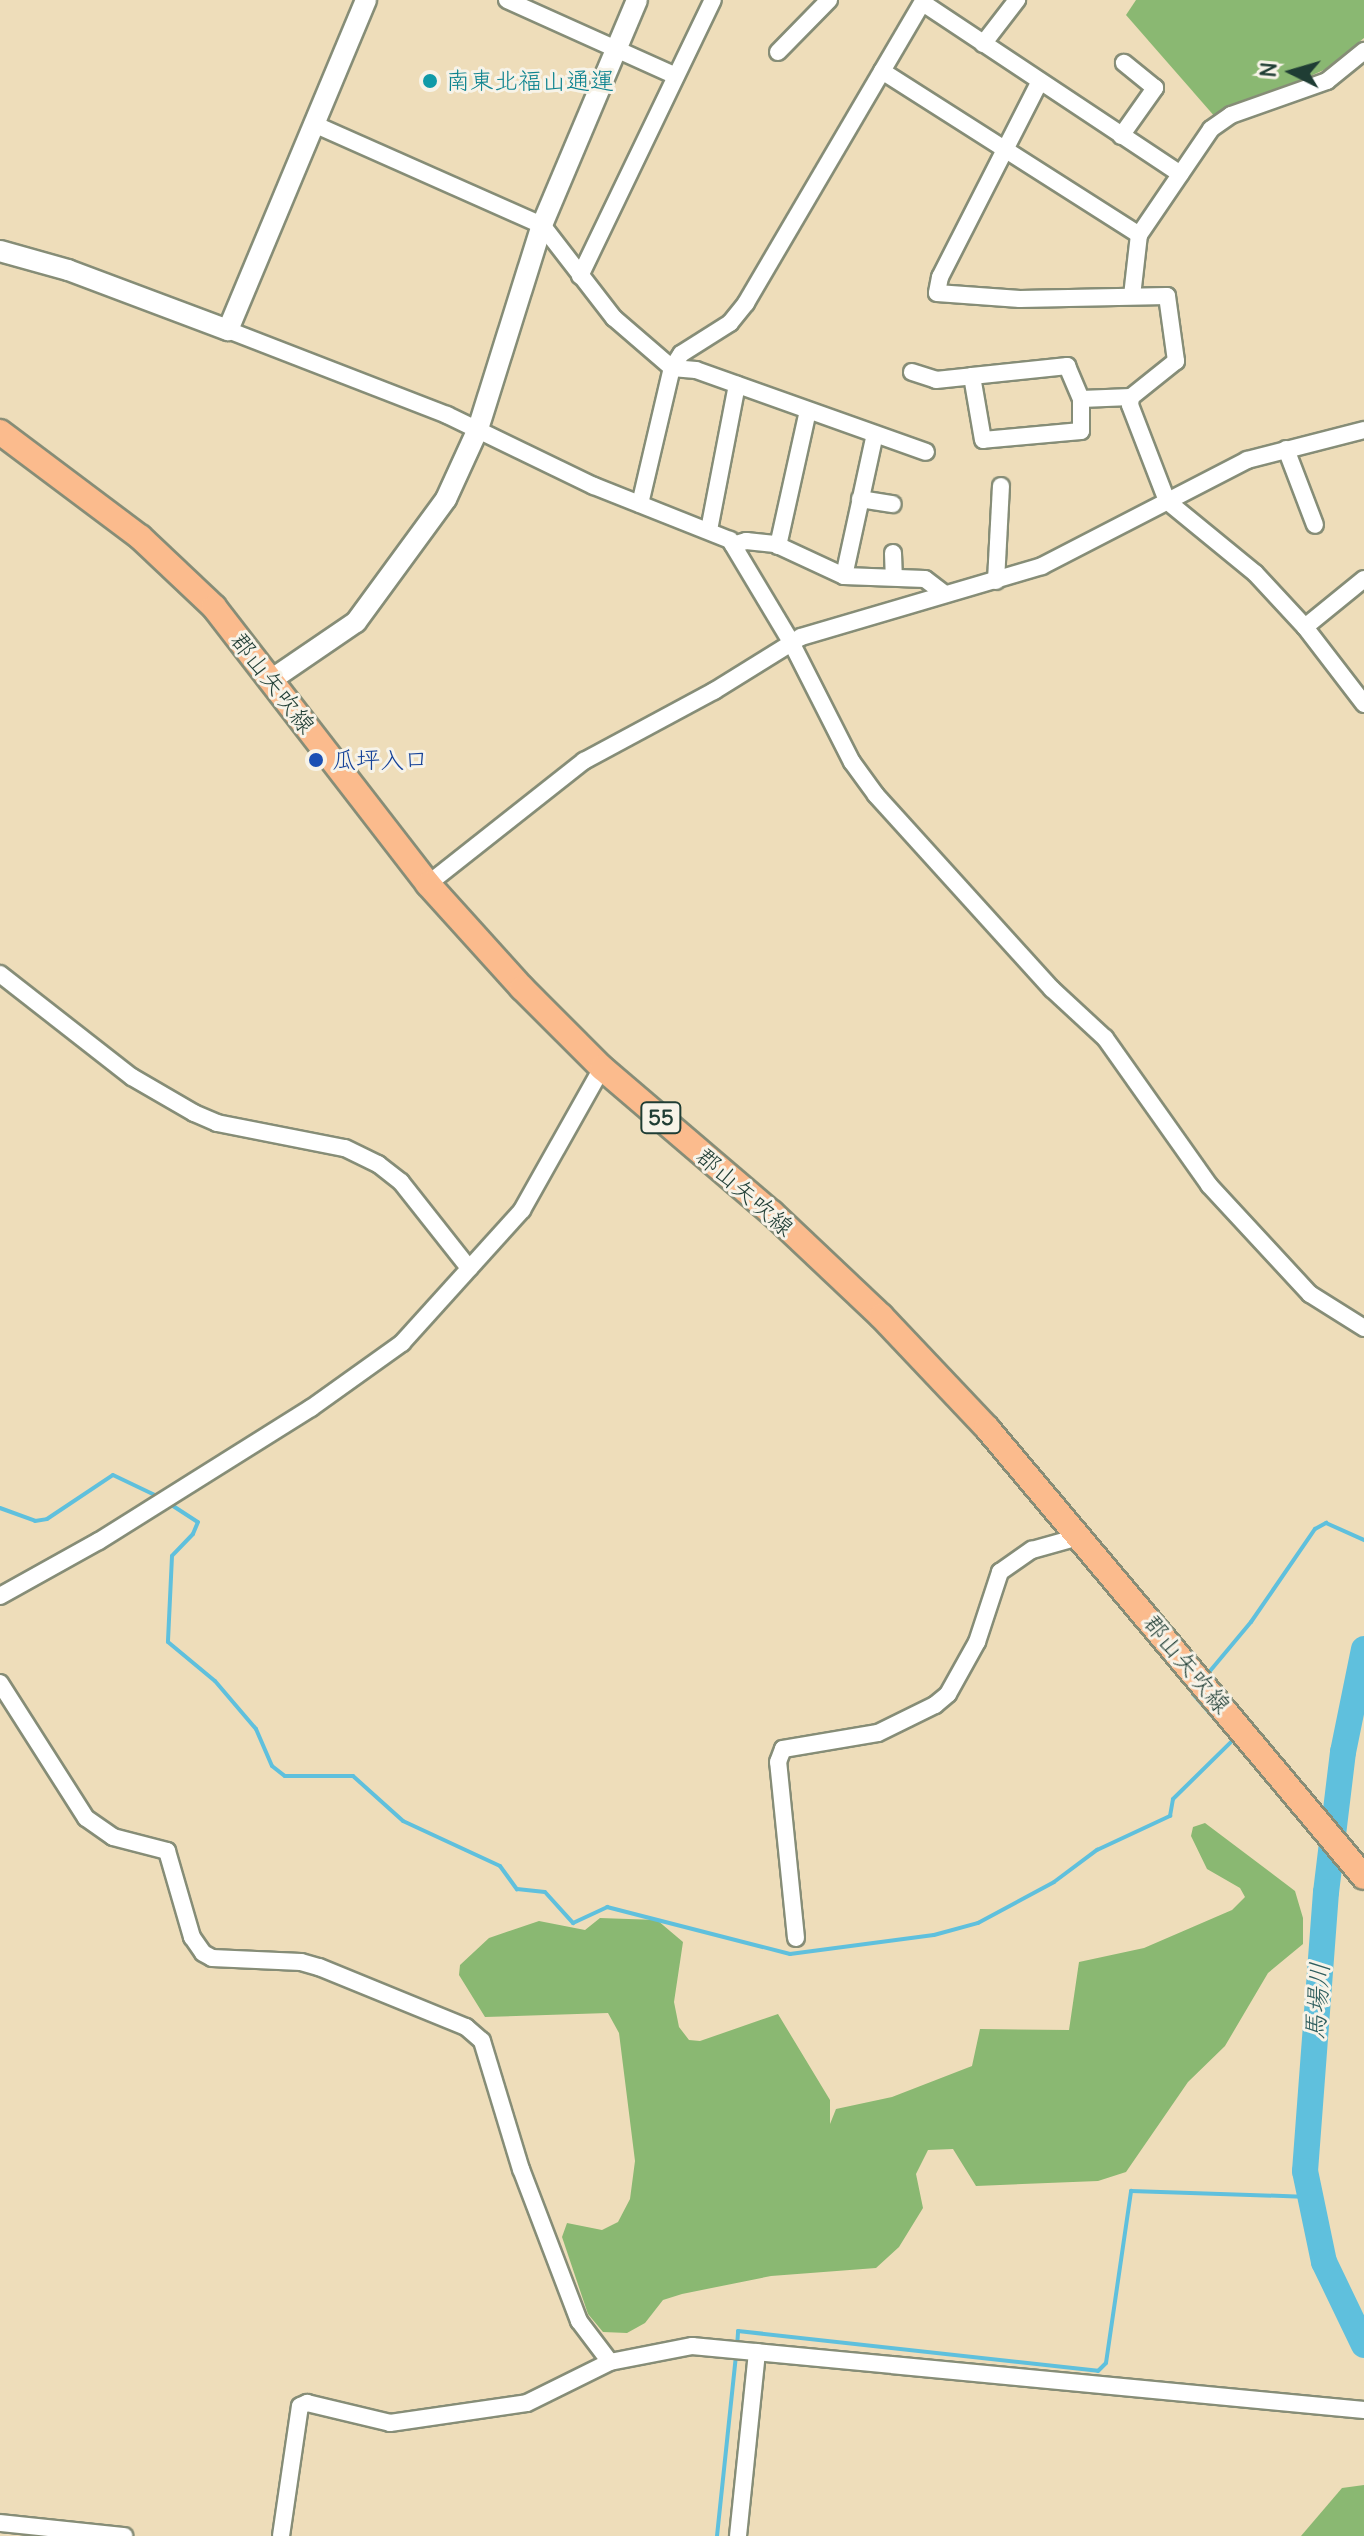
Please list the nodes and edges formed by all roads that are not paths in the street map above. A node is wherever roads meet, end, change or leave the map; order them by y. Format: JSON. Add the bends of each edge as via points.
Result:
{"nodes":[{"id":1,"x":366,"y":0,"type":"edge"},
{"id":2,"x":507,"y":0,"type":"edge"},
{"id":3,"x":637,"y":0,"type":"edge"},
{"id":4,"x":713,"y":0,"type":"edge"},
{"id":5,"x":829,"y":0,"type":"edge"},
{"id":6,"x":1017,"y":0,"type":"edge"},
{"id":7,"x":924,"y":2,"type":"edge"},
{"id":8,"x":983,"y":44,"type":"junction"},
{"id":9,"x":616,"y":46,"type":"junction"},
{"id":10,"x":1364,"y":51,"type":"edge"},
{"id":11,"x":778,"y":52,"type":"dead end"},
{"id":12,"x":1124,"y":63,"type":"dead end"},
{"id":13,"x":882,"y":71,"type":"junction"},
{"id":14,"x":676,"y":76,"type":"junction"},
{"id":15,"x":1039,"y":83,"type":"junction"},
{"id":16,"x":316,"y":125,"type":"junction"},
{"id":17,"x":1121,"y":136,"type":"junction"},
{"id":18,"x":1005,"y":151,"type":"junction"},
{"id":19,"x":1180,"y":174,"type":"junction"},
{"id":20,"x":542,"y":225,"type":"junction"},
{"id":21,"x":1139,"y":235,"type":"junction"},
{"id":22,"x":0,"y":251,"type":"edge"},
{"id":23,"x":580,"y":276,"type":"junction"},
{"id":24,"x":1132,"y":296,"type":"junction"},
{"id":25,"x":228,"y":330,"type":"junction"},
{"id":26,"x":672,"y":368,"type":"junction"},
{"id":27,"x":912,"y":372,"type":"dead end"},
{"id":28,"x":972,"y":376,"type":"junction"},
{"id":29,"x":737,"y":385,"type":"junction"},
{"id":30,"x":1131,"y":397,"type":"junction"},
{"id":31,"x":1081,"y":399,"type":"junction"},
{"id":32,"x":808,"y":411,"type":"junction"},
{"id":33,"x":478,"y":429,"type":"junction"},
{"id":34,"x":1364,"y":430,"type":"edge"},
{"id":35,"x":0,"y":432,"type":"edge"},
{"id":36,"x":875,"y":434,"type":"junction"},
{"id":37,"x":1286,"y":449,"type":"junction"},
{"id":38,"x":926,"y":452,"type":"dead end"},
{"id":39,"x":1001,"y":486,"type":"dead end"},
{"id":40,"x":860,"y":499,"type":"junction"},
{"id":41,"x":1167,"y":501,"type":"junction"},
{"id":42,"x":640,"y":504,"type":"junction"},
{"id":43,"x":893,"y":504,"type":"dead end"},
{"id":44,"x":1315,"y":525,"type":"dead end"},
{"id":45,"x":709,"y":530,"type":"junction"},
{"id":46,"x":733,"y":545,"type":"junction"},
{"id":47,"x":778,"y":546,"type":"junction"},
{"id":48,"x":893,"y":553,"type":"dead end"},
{"id":49,"x":844,"y":576,"type":"junction"},
{"id":50,"x":894,"y":577,"type":"junction"},
{"id":51,"x":1364,"y":579,"type":"edge"},
{"id":52,"x":996,"y":581,"type":"junction"},
{"id":53,"x":945,"y":594,"type":"junction"},
{"id":54,"x":1305,"y":627,"type":"junction"},
{"id":55,"x":791,"y":642,"type":"junction"},
{"id":56,"x":271,"y":680,"type":"junction"},
{"id":57,"x":1364,"y":704,"type":"edge"},
{"id":58,"x":428,"y":884,"type":"junction"},
{"id":59,"x":0,"y":974,"type":"edge"},
{"id":60,"x":602,"y":1068,"type":"junction"},
{"id":61,"x":469,"y":1268,"type":"junction"},
{"id":62,"x":1364,"y":1328,"type":"edge"},
{"id":63,"x":1082,"y":1536,"type":"junction"},
{"id":64,"x":0,"y":1596,"type":"edge"},
{"id":65,"x":0,"y":1683,"type":"edge"},
{"id":66,"x":1364,"y":1877,"type":"edge"},
{"id":67,"x":796,"y":1938,"type":"dead end"},
{"id":68,"x":757,"y":2352,"type":"junction"},
{"id":69,"x":610,"y":2362,"type":"junction"},
{"id":70,"x":1364,"y":2410,"type":"edge"},
{"id":71,"x":0,"y":2523,"type":"edge"},
{"id":72,"x":124,"y":2536,"type":"edge"},
{"id":73,"x":281,"y":2536,"type":"edge"},
{"id":74,"x":738,"y":2536,"type":"edge"}],
"edges":[{"from":1,"to":16,"type":"street"},
{"from":2,"to":9,"type":"street"},
{"from":3,"to":9,"type":"street"},
{"from":4,"to":14,"type":"street"},
{"from":5,"to":11,"type":"street"},
{"from":6,"to":8,"type":"street"},
{"from":7,"to":8,"type":"street"},
{"from":7,"to":13,"type":"street"},
{"from":8,"to":15,"type":"street"},
{"from":9,"to":14,"type":"street"},
{"from":9,"to":20,"type":"street"},
{"from":10,"to":19,"type":"street","via":[[1327,81],[1221,120]]},
{"from":12,"to":17,"type":"street","via":[[1155,88]]},
{"from":13,"to":18,"type":"street"},
{"from":13,"to":26,"type":"street","via":[[738,314],[681,354]]},
{"from":14,"to":23,"type":"street"},
{"from":15,"to":17,"type":"street"},
{"from":15,"to":18,"type":"street"},
{"from":16,"to":20,"type":"street"},
{"from":16,"to":25,"type":"street"},
{"from":17,"to":19,"type":"street"},
{"from":18,"to":21,"type":"street"},
{"from":18,"to":24,"type":"street","via":[[940,277],[937,293],[1020,299]]},
{"from":19,"to":21,"type":"street"},
{"from":20,"to":23,"type":"street"},
{"from":20,"to":33,"type":"street"},
{"from":21,"to":24,"type":"street"},
{"from":22,"to":25,"type":"street","via":[[68,270]]},
{"from":23,"to":26,"type":"street","via":[[614,318]]},
{"from":24,"to":30,"type":"street","via":[[1167,296],[1176,361]]},
{"from":25,"to":33,"type":"street"},
{"from":26,"to":29,"type":"street","via":[[696,370]]},
{"from":26,"to":42,"type":"street"},
{"from":27,"to":28,"type":"street","via":[[929,380]]},
{"from":28,"to":31,"type":"street","via":[[1067,366]]},
{"from":28,"to":31,"type":"street","via":[[983,440],[1081,431]]},
{"from":29,"to":32,"type":"street"},
{"from":29,"to":45,"type":"street"},
{"from":30,"to":31,"type":"street"},
{"from":30,"to":41,"type":"street","via":[[1131,410]]},
{"from":32,"to":36,"type":"street"},
{"from":32,"to":47,"type":"street"},
{"from":33,"to":42,"type":"street"},
{"from":33,"to":56,"type":"street","via":[[430,526],[370,606],[327,644]]},
{"from":34,"to":37,"type":"street"},
{"from":35,"to":56,"type":"main road","name":"郡山矢吹線","number":"55","via":[[173,565]]},
{"from":36,"to":38,"type":"street"},
{"from":36,"to":40,"type":"street"},
{"from":37,"to":41,"type":"street","via":[[1247,460]]},
{"from":37,"to":44,"type":"street"},
{"from":39,"to":52,"type":"street"},
{"from":40,"to":43,"type":"street"},
{"from":40,"to":49,"type":"street"},
{"from":41,"to":52,"type":"street","via":[[1099,541]]},
{"from":41,"to":54,"type":"street","via":[[1255,573]]},
{"from":42,"to":45,"type":"street"},
{"from":45,"to":46,"type":"street"},
{"from":46,"to":47,"type":"street","via":[[746,541]]},
{"from":46,"to":55,"type":"street"},
{"from":47,"to":49,"type":"street"},
{"from":48,"to":50,"type":"street"},
{"from":49,"to":50,"type":"street"},
{"from":50,"to":53,"type":"street","via":[[925,579]]},
{"from":51,"to":54,"type":"street"},
{"from":52,"to":53,"type":"street"},
{"from":53,"to":55,"type":"street"},
{"from":54,"to":57,"type":"street"},
{"from":55,"to":58,"type":"street","via":[[714,691],[584,761]]},
{"from":55,"to":62,"type":"street","via":[[826,717],[876,795],[1052,989],[1105,1038],[1209,1185],[1310,1294]]},
{"from":56,"to":58,"type":"main road","name":"郡山矢吹線","number":"55"},
{"from":58,"to":60,"type":"main road","name":"郡山矢吹線","number":"55"},
{"from":59,"to":61,"type":"street","via":[[132,1077],[187,1110],[217,1123],[345,1148],[378,1164],[401,1182]]},
{"from":60,"to":61,"type":"street","via":[[536,1189]]},
{"from":60,"to":63,"type":"main road","name":"郡山矢吹線","number":"55","via":[[772,1213],[881,1316]]},
{"from":61,"to":64,"type":"street","via":[[402,1343],[353,1381],[99,1541]]},
{"from":63,"to":66,"type":"main road","name":"郡山矢吹線","number":"55"},
{"from":63,"to":67,"type":"street","via":[[1032,1550],[1000,1572],[977,1642],[948,1694],[935,1705],[878,1733],[783,1749],[778,1762]]},
{"from":65,"to":69,"type":"street","via":[[86,1818],[113,1837],[167,1851],[192,1937],[203,1953],[319,1967],[466,2027],[482,2041],[521,2169],[579,2321]]},
{"from":68,"to":69,"type":"street","via":[[692,2346]]},
{"from":68,"to":70,"type":"street"},
{"from":68,"to":74,"type":"street"},
{"from":69,"to":73,"type":"street","via":[[540,2401],[416,2420],[370,2420],[343,2410],[300,2406]]},
{"from":71,"to":72,"type":"street"}]}
